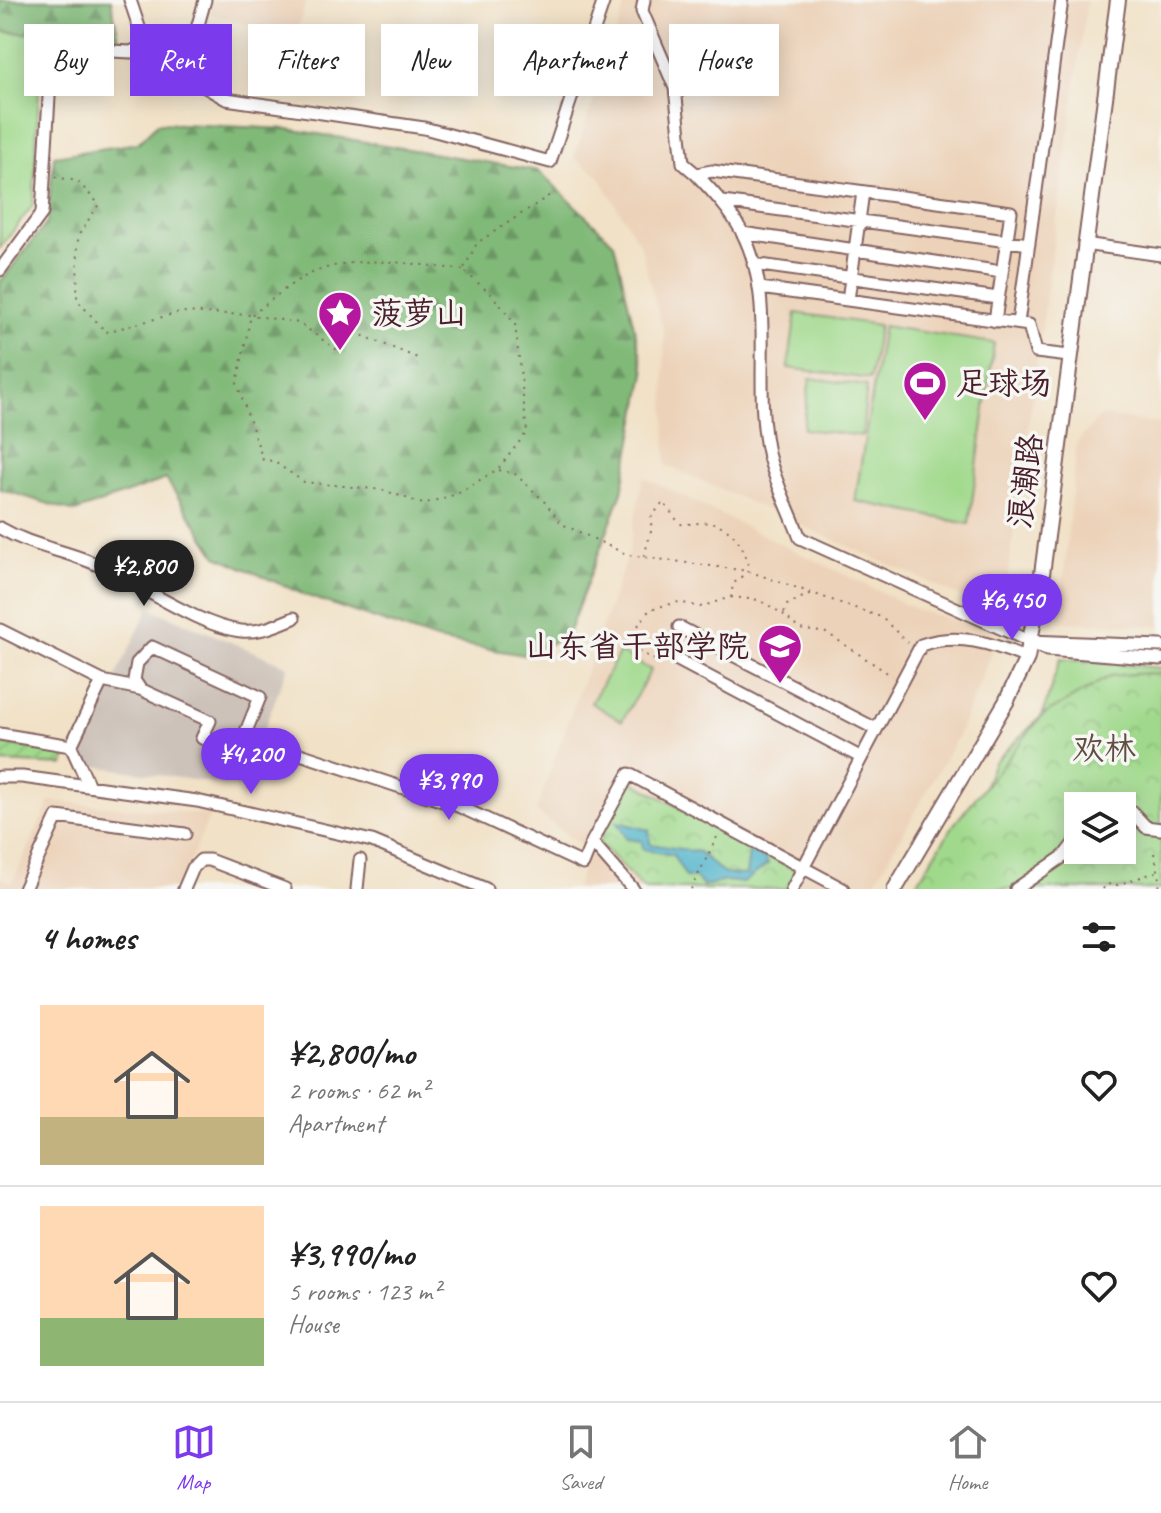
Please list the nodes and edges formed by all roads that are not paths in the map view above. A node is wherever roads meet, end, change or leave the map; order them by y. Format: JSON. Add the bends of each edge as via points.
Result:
{"nodes":[{"id":1,"x":130,"y":0,"type":"edge"},
{"id":2,"x":205,"y":0,"type":"edge"},
{"id":3,"x":604,"y":0,"type":"edge"},
{"id":4,"x":644,"y":0,"type":"edge"},
{"id":5,"x":1062,"y":0,"type":"edge"},
{"id":6,"x":1118,"y":0,"type":"edge"},
{"id":7,"x":138,"y":24,"type":"edge"},
{"id":8,"x":198,"y":24,"type":"edge"},
{"id":9,"x":130,"y":52,"type":"edge"},
{"id":10,"x":221,"y":96,"type":"edge"},
{"id":11,"x":696,"y":174,"type":"junction"},
{"id":12,"x":863,"y":192,"type":"junction"},
{"id":13,"x":723,"y":202,"type":"junction"},
{"id":14,"x":859,"y":221,"type":"junction"},
{"id":15,"x":742,"y":233,"type":"junction"},
{"id":16,"x":1006,"y":241,"type":"junction"},
{"id":17,"x":1029,"y":244,"type":"junction"},
{"id":18,"x":1084,"y":244,"type":"junction"},
{"id":19,"x":855,"y":250,"type":"junction"},
{"id":20,"x":1161,"y":255,"type":"edge"},
{"id":21,"x":753,"y":264,"type":"junction"},
{"id":22,"x":0,"y":270,"type":"edge"},
{"id":23,"x":1002,"y":272,"type":"junction"},
{"id":24,"x":851,"y":277,"type":"junction"},
{"id":25,"x":760,"y":288,"type":"junction"},
{"id":26,"x":998,"y":298,"type":"junction"},
{"id":27,"x":848,"y":300,"type":"junction"},
{"id":28,"x":995,"y":321,"type":"junction"},
{"id":29,"x":1018,"y":323,"type":"junction"},
{"id":30,"x":1069,"y":356,"type":"junction"},
{"id":31,"x":0,"y":528,"type":"edge"},
{"id":32,"x":294,"y":618,"type":"dead end"},
{"id":33,"x":679,"y":627,"type":"dead end"},
{"id":34,"x":0,"y":630,"type":"edge"},
{"id":35,"x":1029,"y":641,"type":"junction"},
{"id":36,"x":1161,"y":646,"type":"edge"},
{"id":37,"x":668,"y":655,"type":"dead end"},
{"id":38,"x":1027,"y":658,"type":"junction"},
{"id":39,"x":1161,"y":659,"type":"edge"},
{"id":40,"x":102,"y":681,"type":"junction"},
{"id":41,"x":140,"y":689,"type":"junction"},
{"id":42,"x":874,"y":728,"type":"junction"},
{"id":43,"x":0,"y":734,"type":"edge"},
{"id":44,"x":273,"y":745,"type":"dead end"},
{"id":45,"x":71,"y":746,"type":"junction"},
{"id":46,"x":860,"y":757,"type":"junction"},
{"id":47,"x":0,"y":777,"type":"edge"},
{"id":48,"x":89,"y":786,"type":"junction"},
{"id":49,"x":1136,"y":816,"type":"edge"},
{"id":50,"x":1161,"y":829,"type":"edge"},
{"id":51,"x":185,"y":834,"type":"dead end"},
{"id":52,"x":592,"y":842,"type":"junction"},
{"id":53,"x":1064,"y":856,"type":"edge"},
{"id":54,"x":360,"y":860,"type":"dead end"},
{"id":55,"x":804,"y":868,"type":"junction"},
{"id":56,"x":24,"y":889,"type":"edge"},
{"id":57,"x":184,"y":889,"type":"edge"},
{"id":58,"x":285,"y":889,"type":"edge"},
{"id":59,"x":357,"y":889,"type":"edge"},
{"id":60,"x":486,"y":889,"type":"edge"},
{"id":61,"x":633,"y":889,"type":"edge"},
{"id":62,"x":792,"y":889,"type":"edge"},
{"id":63,"x":843,"y":889,"type":"edge"},
{"id":64,"x":895,"y":889,"type":"edge"},
{"id":65,"x":1016,"y":889,"type":"edge"}],
"edges":[{"from":1,"to":7,"type":"street"},
{"from":2,"to":8,"type":"street"},
{"from":3,"to":10,"type":"street","via":[[550,162],[424,128]]},
{"from":4,"to":11,"type":"street","via":[[642,11],[675,88],[683,163]]},
{"from":5,"to":17,"type":"street"},
{"from":6,"to":18,"type":"main road","name":"浪潮路"},
{"from":9,"to":22,"type":"street","via":[[52,48],[42,213]]},
{"from":11,"to":12,"type":"street","via":[[712,171]]},
{"from":11,"to":13,"type":"street"},
{"from":12,"to":14,"type":"street"},
{"from":12,"to":16,"type":"street","via":[[1011,212]]},
{"from":13,"to":14,"type":"street"},
{"from":13,"to":15,"type":"street"},
{"from":14,"to":16,"type":"street"},
{"from":14,"to":19,"type":"street"},
{"from":15,"to":19,"type":"street"},
{"from":15,"to":21,"type":"street"},
{"from":16,"to":17,"type":"street"},
{"from":16,"to":23,"type":"street"},
{"from":17,"to":29,"type":"street"},
{"from":18,"to":20,"type":"street"},
{"from":18,"to":30,"type":"main road","name":"浪潮路"},
{"from":19,"to":23,"type":"street"},
{"from":19,"to":24,"type":"street"},
{"from":21,"to":24,"type":"street"},
{"from":21,"to":25,"type":"street"},
{"from":23,"to":26,"type":"street"},
{"from":24,"to":26,"type":"street"},
{"from":24,"to":27,"type":"street"},
{"from":25,"to":27,"type":"street"},
{"from":25,"to":35,"type":"street","via":[[761,397],[769,456],[800,538]]},
{"from":26,"to":28,"type":"street"},
{"from":27,"to":28,"type":"street"},
{"from":28,"to":29,"type":"street"},
{"from":29,"to":30,"type":"street","via":[[1033,330],[1036,352]]},
{"from":30,"to":35,"type":"main road","name":"浪潮路"},
{"from":31,"to":32,"type":"street","via":[[28,544],[89,561],[215,624],[264,630]]},
{"from":33,"to":42,"type":"street"},
{"from":34,"to":40,"type":"street"},
{"from":35,"to":36,"type":"street"},
{"from":35,"to":38,"type":"main road","name":"浪潮路"},
{"from":35,"to":39,"type":"street","via":[[1047,650]]},
{"from":37,"to":46,"type":"street"},
{"from":38,"to":42,"type":"street","via":[[998,645],[944,636],[921,645]]},
{"from":38,"to":64,"type":"main road","name":"浪潮路"},
{"from":40,"to":41,"type":"street"},
{"from":40,"to":45,"type":"street"},
{"from":41,"to":41,"type":"street","via":[[210,721],[202,738],[218,744],[245,734],[260,697],[152,647],[137,663],[134,680]]},
{"from":42,"to":46,"type":"street"},
{"from":43,"to":45,"type":"street"},
{"from":44,"to":52,"type":"street","via":[[458,806],[583,864]]},
{"from":45,"to":48,"type":"street"},
{"from":46,"to":55,"type":"street"},
{"from":47,"to":48,"type":"street"},
{"from":48,"to":60,"type":"street","via":[[197,801],[372,841]]},
{"from":49,"to":50,"type":"street","via":[[1146,827]]},
{"from":51,"to":56,"type":"street","via":[[57,817]]},
{"from":52,"to":55,"type":"street","via":[[629,774]]},
{"from":52,"to":61,"type":"street"},
{"from":53,"to":65,"type":"street"},
{"from":54,"to":59,"type":"street"},
{"from":55,"to":62,"type":"street"},
{"from":55,"to":63,"type":"street"},
{"from":57,"to":58,"type":"street","via":[[193,868],[209,860]]}]}
